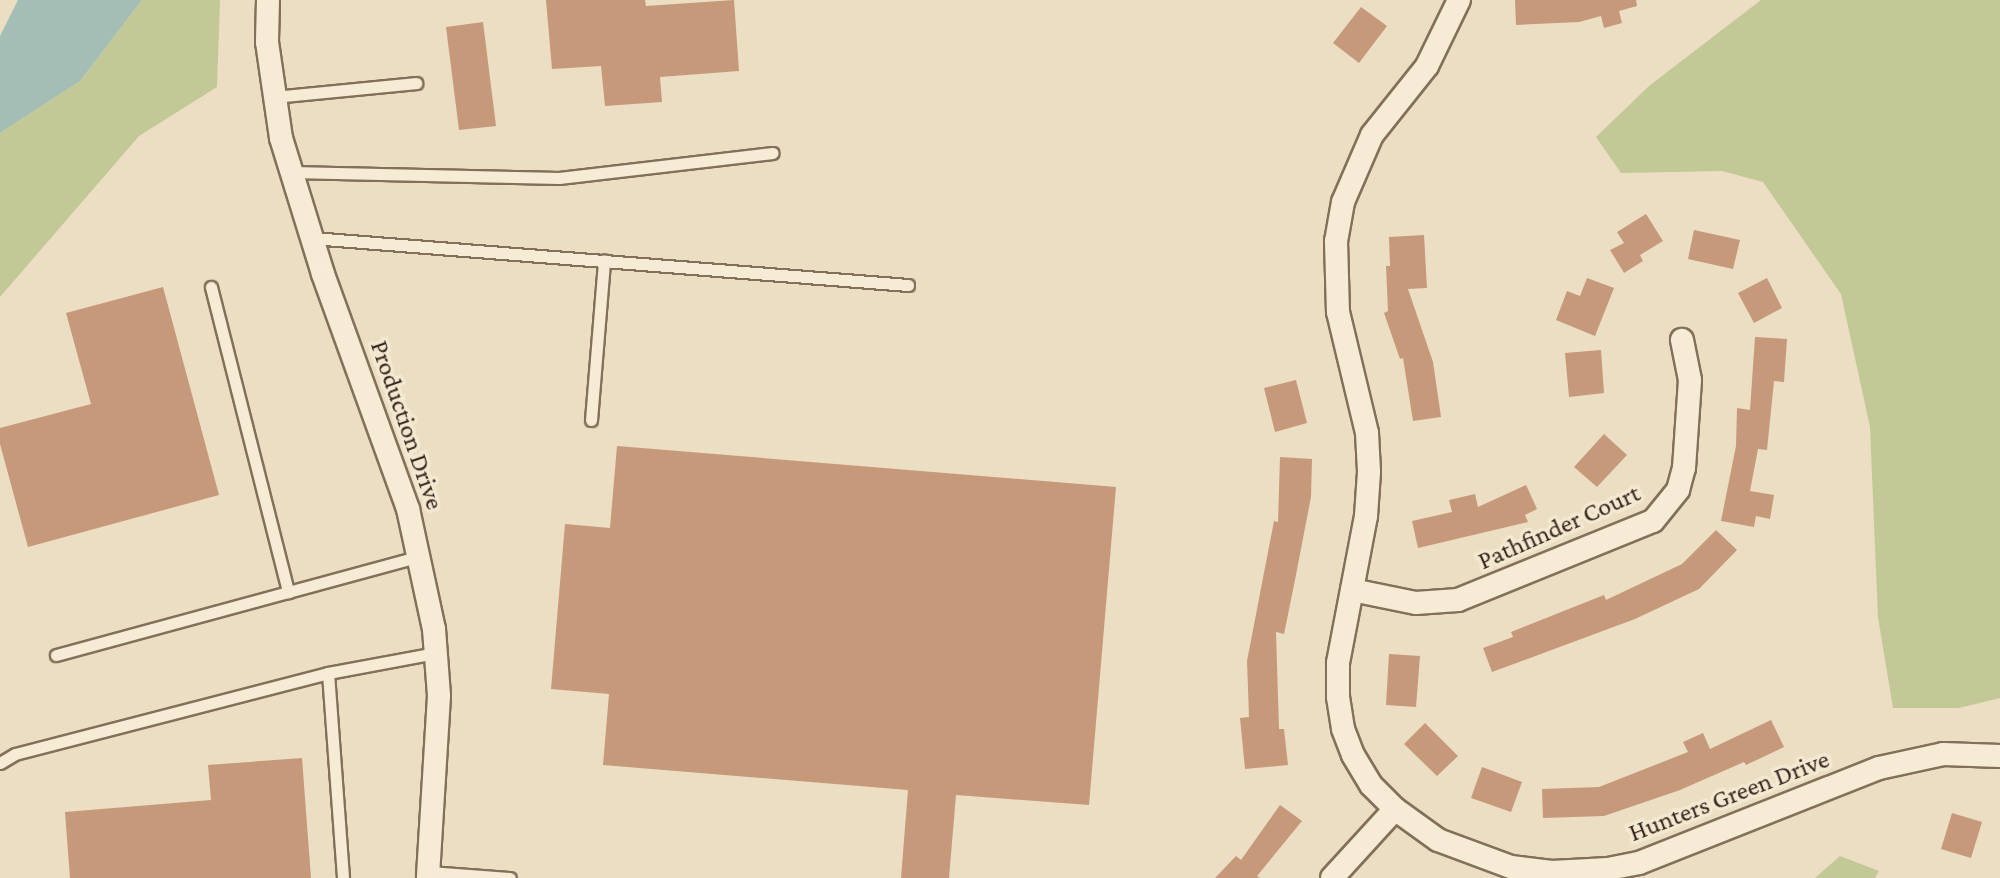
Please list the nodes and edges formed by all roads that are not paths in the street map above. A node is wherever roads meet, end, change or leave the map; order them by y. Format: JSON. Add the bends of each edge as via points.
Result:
{"nodes":[{"id":1,"x":268,"y":0,"type":"edge"},
{"id":2,"x":1459,"y":0,"type":"edge"},
{"id":3,"x":416,"y":83,"type":"dead end"},
{"id":4,"x":273,"y":97,"type":"junction"},
{"id":5,"x":773,"y":153,"type":"dead end"},
{"id":6,"x":291,"y":172,"type":"junction"},
{"id":7,"x":312,"y":238,"type":"junction"},
{"id":8,"x":604,"y":261,"type":"junction"},
{"id":9,"x":908,"y":285,"type":"dead end"},
{"id":10,"x":211,"y":287,"type":"dead end"},
{"id":11,"x":1682,"y":340,"type":"dead end"},
{"id":12,"x":591,"y":420,"type":"dead end"},
{"id":13,"x":421,"y":556,"type":"junction"},
{"id":14,"x":1352,"y":590,"type":"junction"},
{"id":15,"x":288,"y":592,"type":"junction"},
{"id":16,"x":436,"y":653,"type":"junction"},
{"id":17,"x":56,"y":655,"type":"dead end"},
{"id":18,"x":328,"y":673,"type":"junction"},
{"id":19,"x":2000,"y":756,"type":"edge"},
{"id":20,"x":0,"y":763,"type":"edge"},
{"id":21,"x":1395,"y":809,"type":"junction"},
{"id":22,"x":1640,"y":870,"type":"edge"},
{"id":23,"x":428,"y":875,"type":"edge"},
{"id":24,"x":343,"y":878,"type":"edge"},
{"id":25,"x":510,"y":878,"type":"edge"},
{"id":26,"x":1332,"y":878,"type":"edge"}],
"edges":[{"from":1,"to":4,"type":"street","name":"Production Drive"},
{"from":2,"to":14,"type":"street","name":"Hunters Green Drive","via":[[1427,66],[1372,135],[1340,215],[1338,312],[1367,433],[1369,472]]},
{"from":3,"to":4,"type":"lane"},
{"from":4,"to":6,"type":"street","name":"Production Drive"},
{"from":5,"to":6,"type":"lane","via":[[559,178]]},
{"from":6,"to":7,"type":"street","name":"Production Drive"},
{"from":7,"to":8,"type":"lane"},
{"from":7,"to":13,"type":"street","name":"Production Drive","via":[[380,423]]},
{"from":8,"to":9,"type":"lane"},
{"from":8,"to":12,"type":"lane"},
{"from":10,"to":15,"type":"lane"},
{"from":11,"to":14,"type":"street","name":"Pathfinder Court","via":[[1690,380],[1684,468],[1678,490],[1653,521],[1458,600],[1416,603]]},
{"from":13,"to":15,"type":"lane"},
{"from":13,"to":16,"type":"street","name":"Production Drive"},
{"from":14,"to":21,"type":"street","name":"Hunters Green Drive","via":[[1338,663],[1343,729],[1371,785]]},
{"from":15,"to":17,"type":"lane"},
{"from":16,"to":18,"type":"lane"},
{"from":16,"to":23,"type":"street","name":"Production Drive","via":[[439,696]]},
{"from":18,"to":20,"type":"lane","via":[[15,754]]},
{"from":18,"to":24,"type":"lane"},
{"from":19,"to":22,"type":"street","name":"Hunters Green Drive","via":[[1943,754],[1879,768]]},
{"from":21,"to":22,"type":"street","name":"Hunters Green Drive","via":[[1438,840],[1511,867],[1552,872]]},
{"from":21,"to":26,"type":"street"},
{"from":23,"to":25,"type":"lane"}]}
